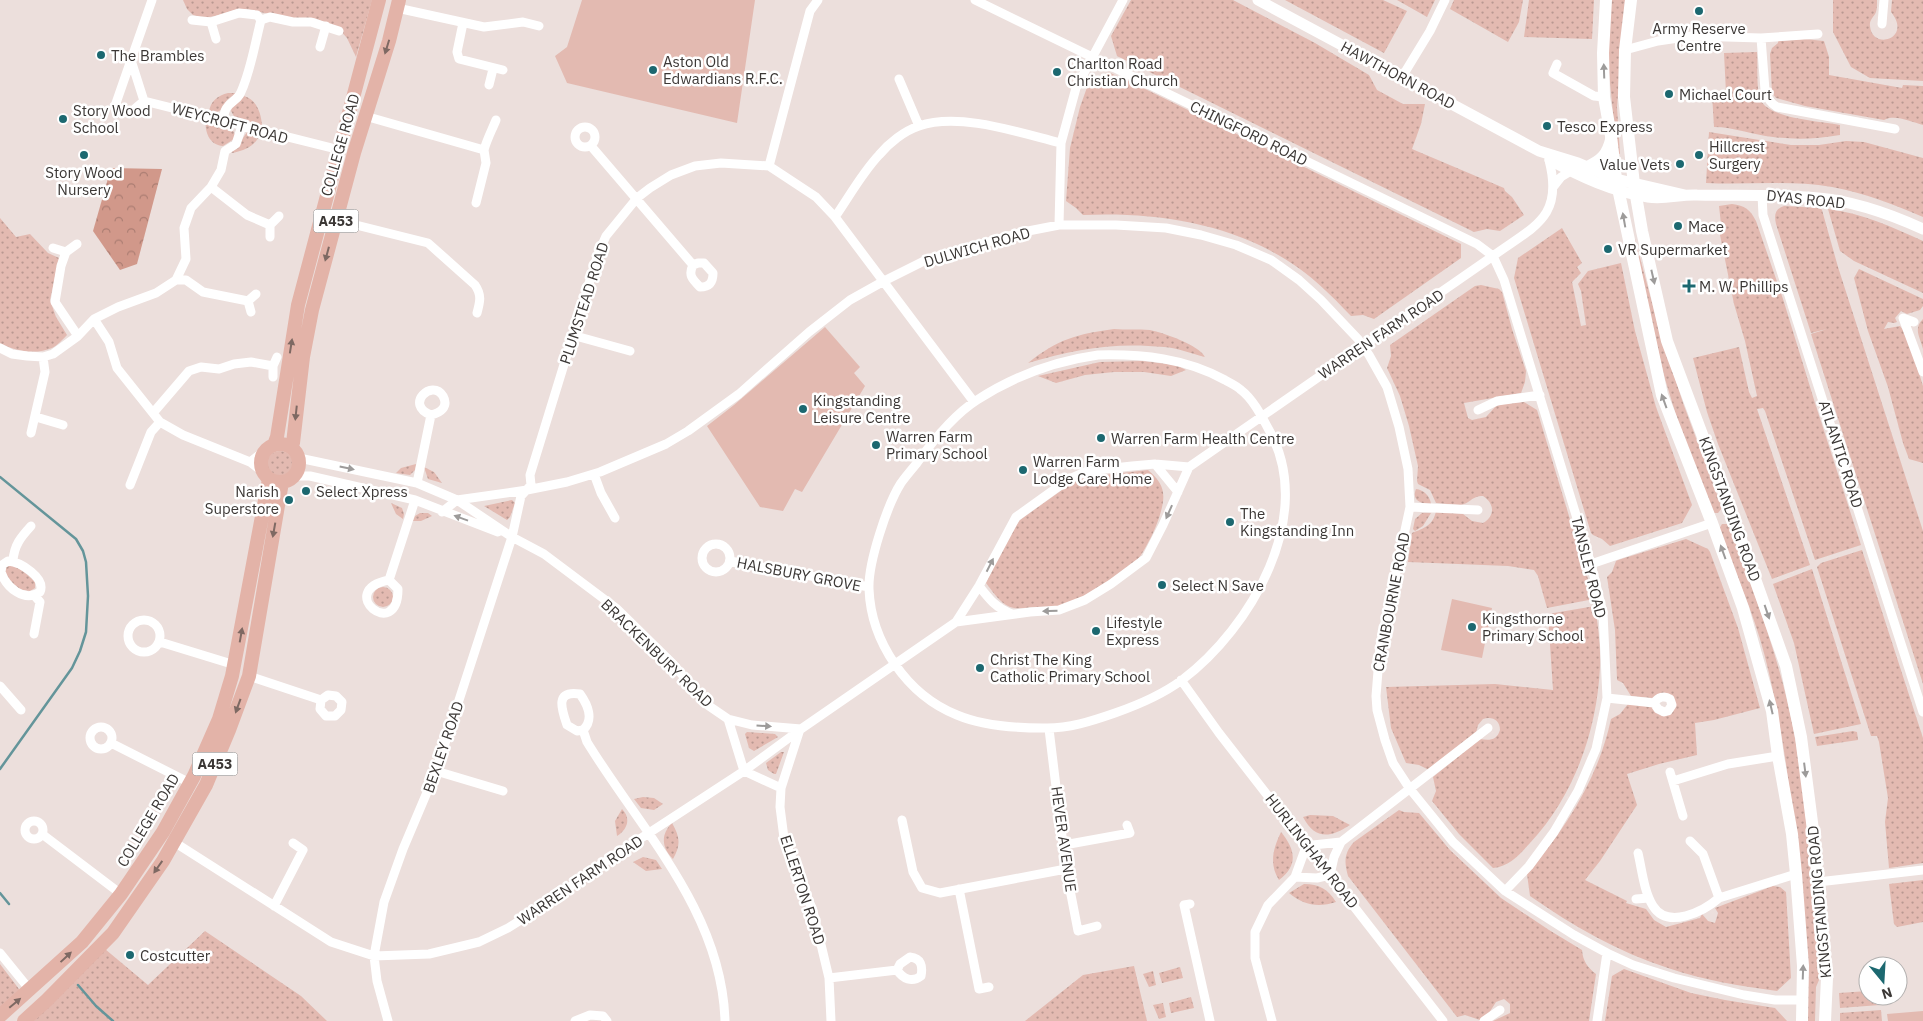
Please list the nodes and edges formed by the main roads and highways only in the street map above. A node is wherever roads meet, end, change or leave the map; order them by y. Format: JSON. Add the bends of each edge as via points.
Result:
{"nodes":[{"id":1,"x":379,"y":0,"type":"edge"},
{"id":2,"x":1606,"y":0,"type":"edge"},
{"id":3,"x":1631,"y":0,"type":"edge"},
{"id":4,"x":398,"y":4,"type":"edge"},
{"id":5,"x":290,"y":446,"type":"junction"},
{"id":6,"x":270,"y":448,"type":"junction"},
{"id":7,"x":277,"y":477,"type":"junction"},
{"id":8,"x":1733,"y":517,"type":"junction"},
{"id":9,"x":1712,"y":523,"type":"junction"},
{"id":10,"x":163,"y":832,"type":"junction"},
{"id":11,"x":174,"y":842,"type":"junction"},
{"id":12,"x":0,"y":1016,"type":"edge"},
{"id":13,"x":24,"y":1021,"type":"edge"},
{"id":14,"x":1802,"y":1021,"type":"edge"},
{"id":15,"x":1826,"y":1021,"type":"edge"}],
"edges":[{"from":6,"to":1,"type":"main road","name":"COLLEGE ROAD","number":"A453","one_way":true,"via":[[278,437],[298,305]]},
{"from":9,"to":2,"type":"main road","name":"KINGSTANDING ROAD","one_way":true,"via":[[1662,395],[1628,241],[1604,97]]},
{"from":3,"to":8,"type":"main road","name":"KINGSTANDING ROAD","one_way":true,"via":[[1624,97],[1644,240],[1668,341]]},
{"from":4,"to":5,"type":"main road","name":"COLLEGE ROAD","number":"A453","one_way":true,"via":[[312,310]]},
{"from":5,"to":6,"type":"main road"},
{"from":5,"to":7,"type":"main road","via":[[298,454],[299,469]]},
{"from":6,"to":7,"type":"main road","via":[[261,460]]},
{"from":10,"to":7,"type":"main road","name":"COLLEGE ROAD","number":"A453","one_way":true,"via":[[190,784],[219,719],[235,665]]},
{"from":7,"to":11,"type":"main road","number":"A453","one_way":true,"via":[[249,676],[206,785]]},
{"from":8,"to":9,"type":"main road"},
{"from":8,"to":15,"type":"main road","name":"KINGSTANDING ROAD","one_way":true,"via":[[1786,666],[1801,737],[1827,978]]},
{"from":14,"to":9,"type":"main road","name":"KINGSTANDING ROAD","one_way":true,"via":[[1803,966],[1796,874],[1772,711],[1743,608]]},
{"from":10,"to":11,"type":"main road"},
{"from":12,"to":10,"type":"main road","name":"COLLEGE ROAD","number":"A453","one_way":true,"via":[[82,942],[121,894]]},
{"from":11,"to":13,"type":"main road","number":"A453","one_way":true,"via":[[113,933]]}]}
